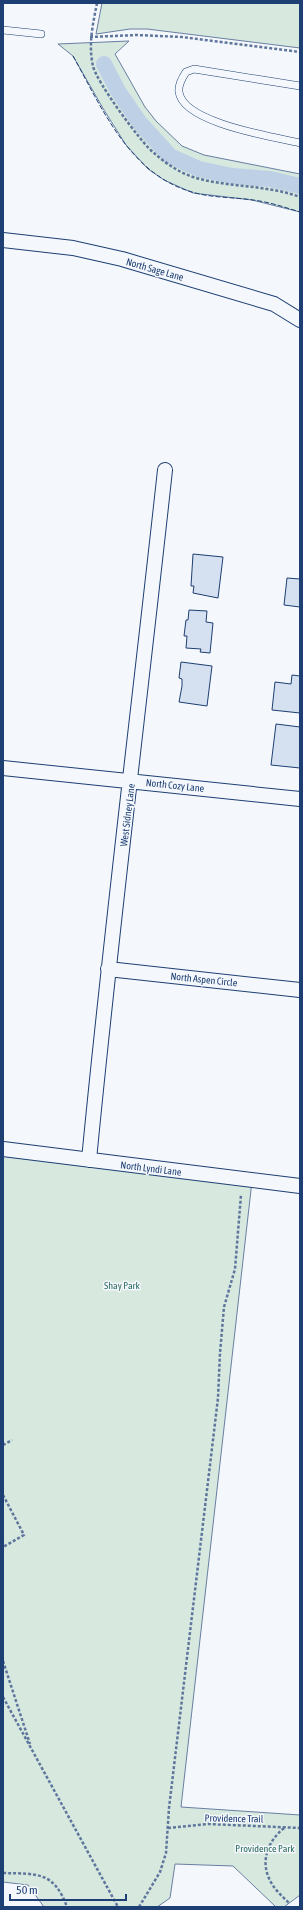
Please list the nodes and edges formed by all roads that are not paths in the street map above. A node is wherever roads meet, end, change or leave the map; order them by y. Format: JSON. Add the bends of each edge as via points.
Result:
{"nodes":[{"id":1,"x":3,"y":30,"type":"edge"},
{"id":2,"x":41,"y":34,"type":"dead end"},
{"id":3,"x":300,"y":86,"type":"edge"},
{"id":4,"x":300,"y":143,"type":"edge"},
{"id":5,"x":3,"y":240,"type":"edge"},
{"id":6,"x":300,"y":320,"type":"edge"},
{"id":7,"x":165,"y":470,"type":"dead end"},
{"id":8,"x":3,"y":768,"type":"edge"},
{"id":9,"x":131,"y":780,"type":"junction"},
{"id":10,"x":300,"y":799,"type":"edge"},
{"id":11,"x":108,"y":969,"type":"junction"},
{"id":12,"x":300,"y":990,"type":"edge"},
{"id":13,"x":3,"y":1149,"type":"edge"},
{"id":14,"x":89,"y":1160,"type":"junction"},
{"id":15,"x":300,"y":1186,"type":"edge"}],
"edges":[{"from":1,"to":2,"type":"lane"},
{"from":3,"to":4,"type":"lane","via":[[194,69],[186,72],[180,81],[179,93],[186,106],[216,123]]},
{"from":5,"to":6,"type":"street","name":"North Sage Lane","via":[[73,248],[122,259],[274,304]]},
{"from":7,"to":9,"type":"street","name":"West Sidney Lane"},
{"from":8,"to":9,"type":"street","name":"North Cozy Lane"},
{"from":9,"to":10,"type":"street","name":"North Cozy Lane"},
{"from":9,"to":11,"type":"street","name":"West Sidney Lane"},
{"from":11,"to":12,"type":"street","name":"North Aspen Circle"},
{"from":11,"to":14,"type":"street","name":"West Sidney Lane"},
{"from":13,"to":14,"type":"street","name":"North Lyndi Lane"},
{"from":14,"to":15,"type":"street","name":"North Lyndi Lane"}]}
